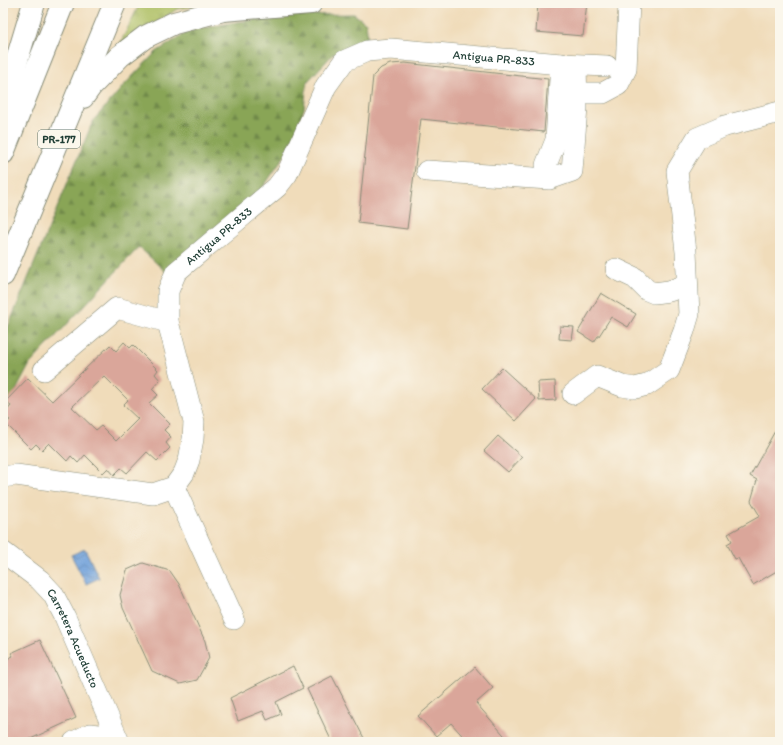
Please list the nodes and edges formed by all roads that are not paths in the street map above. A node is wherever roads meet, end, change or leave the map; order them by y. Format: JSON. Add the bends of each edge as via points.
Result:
{"nodes":[{"id":1,"x":34,"y":3,"type":"edge"},
{"id":2,"x":63,"y":3,"type":"edge"},
{"id":3,"x":115,"y":3,"type":"edge"},
{"id":4,"x":311,"y":3,"type":"edge"},
{"id":5,"x":629,"y":3,"type":"edge"},
{"id":6,"x":569,"y":65,"type":"junction"},
{"id":7,"x":607,"y":66,"type":"dead end"},
{"id":8,"x":576,"y":93,"type":"junction"},
{"id":9,"x":3,"y":112,"type":"edge"},
{"id":10,"x":780,"y":112,"type":"edge"},
{"id":11,"x":65,"y":124,"type":"junction"},
{"id":12,"x":3,"y":153,"type":"edge"},
{"id":13,"x":546,"y":165,"type":"dead end"},
{"id":14,"x":427,"y":171,"type":"dead end"},
{"id":15,"x":616,"y":269,"type":"dead end"},
{"id":16,"x":3,"y":275,"type":"edge"},
{"id":17,"x":687,"y":285,"type":"junction"},
{"id":18,"x":168,"y":322,"type":"junction"},
{"id":19,"x":44,"y":370,"type":"dead end"},
{"id":20,"x":573,"y":394,"type":"dead end"},
{"id":21,"x":3,"y":477,"type":"edge"},
{"id":22,"x":174,"y":487,"type":"junction"},
{"id":23,"x":3,"y":552,"type":"edge"},
{"id":24,"x":234,"y":619,"type":"dead end"},
{"id":25,"x":107,"y":737,"type":"edge"},
{"id":26,"x":74,"y":742,"type":"edge"}],
"edges":[{"from":1,"to":9,"type":"highway"},
{"from":2,"to":12,"type":"highway"},
{"from":3,"to":11,"type":"highway","number":"PR-177"},
{"from":4,"to":11,"type":"highway","via":[[223,10],[174,22],[145,37],[120,56],[91,86]]},
{"from":5,"to":8,"type":"street","via":[[626,69],[618,85],[603,93]]},
{"from":6,"to":7,"type":"street","name":"Antigua PR-833"},
{"from":6,"to":8,"type":"street"},
{"from":6,"to":13,"type":"street","via":[[556,140]]},
{"from":6,"to":18,"type":"street","name":"Antigua PR-833","via":[[391,49],[367,51],[344,61],[326,86],[287,174],[277,187],[176,272],[168,291]]},
{"from":8,"to":14,"type":"street","via":[[572,171],[549,179]]},
{"from":10,"to":17,"type":"street","via":[[725,126],[697,138],[677,171]]},
{"from":11,"to":16,"type":"highway","number":"PR-177"},
{"from":15,"to":17,"type":"street","via":[[635,278],[654,293]]},
{"from":17,"to":20,"type":"street","via":[[689,314],[669,370],[647,385],[635,388],[622,386],[597,376]]},
{"from":18,"to":19,"type":"street","via":[[117,308]]},
{"from":18,"to":22,"type":"street","name":"Antigua PR-833","via":[[194,422],[189,460]]},
{"from":21,"to":22,"type":"street","via":[[16,475],[153,494]]},
{"from":22,"to":24,"type":"street"},
{"from":23,"to":25,"type":"street","name":"Carretera Acueducto","via":[[40,580],[53,594],[65,617]]},
{"from":25,"to":26,"type":"street","via":[[90,734]]}]}
